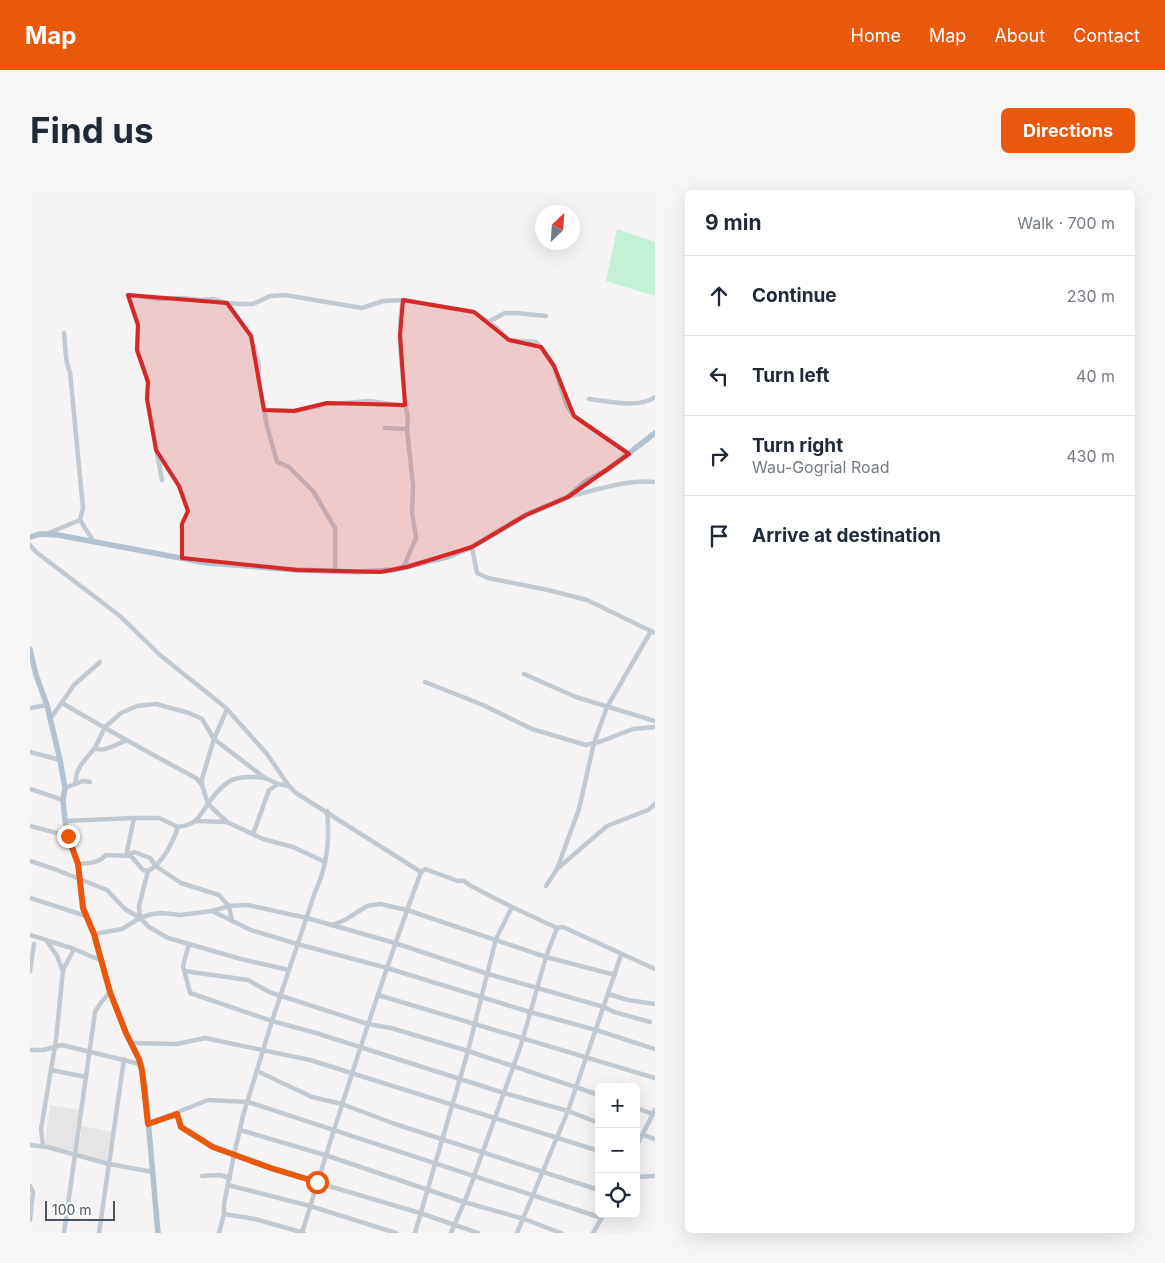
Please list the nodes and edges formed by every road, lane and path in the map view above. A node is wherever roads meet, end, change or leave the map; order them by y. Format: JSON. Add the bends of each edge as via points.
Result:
{"nodes":[{"id":1,"x":403,"y":300,"type":"junction"},
{"id":2,"x":227,"y":303,"type":"junction"},
{"id":3,"x":546,"y":316,"type":"dead end"},
{"id":4,"x":488,"y":322,"type":"junction"},
{"id":5,"x":64,"y":333,"type":"dead end"},
{"id":6,"x":655,"y":397,"type":"edge"},
{"id":7,"x":589,"y":398,"type":"dead end"},
{"id":8,"x":405,"y":406,"type":"junction"},
{"id":9,"x":264,"y":410,"type":"junction"},
{"id":10,"x":385,"y":428,"type":"dead end"},
{"id":11,"x":407,"y":429,"type":"junction"},
{"id":12,"x":655,"y":433,"type":"edge"},
{"id":13,"x":156,"y":450,"type":"junction"},
{"id":14,"x":628,"y":454,"type":"junction"},
{"id":15,"x":162,"y":480,"type":"dead end"},
{"id":16,"x":655,"y":482,"type":"edge"},
{"id":17,"x":568,"y":497,"type":"junction"},
{"id":18,"x":80,"y":520,"type":"junction"},
{"id":19,"x":45,"y":534,"type":"junction"},
{"id":20,"x":30,"y":537,"type":"edge"},
{"id":21,"x":92,"y":542,"type":"junction"},
{"id":22,"x":30,"y":545,"type":"edge"},
{"id":23,"x":472,"y":546,"type":"junction"},
{"id":24,"x":182,"y":558,"type":"junction"},
{"id":25,"x":404,"y":566,"type":"junction"},
{"id":26,"x":335,"y":570,"type":"junction"},
{"id":27,"x":653,"y":632,"type":"edge"},
{"id":28,"x":30,"y":649,"type":"edge"},
{"id":29,"x":100,"y":662,"type":"dead end"},
{"id":30,"x":524,"y":674,"type":"dead end"},
{"id":31,"x":33,"y":675,"type":"edge"},
{"id":32,"x":425,"y":682,"type":"dead end"},
{"id":33,"x":62,"y":703,"type":"junction"},
{"id":34,"x":47,"y":705,"type":"junction"},
{"id":35,"x":607,"y":707,"type":"junction"},
{"id":36,"x":30,"y":708,"type":"edge"},
{"id":37,"x":227,"y":709,"type":"junction"},
{"id":38,"x":51,"y":718,"type":"junction"},
{"id":39,"x":655,"y":721,"type":"edge"},
{"id":40,"x":105,"y":727,"type":"junction"},
{"id":41,"x":655,"y":727,"type":"edge"},
{"id":42,"x":214,"y":739,"type":"junction"},
{"id":43,"x":125,"y":741,"type":"junction"},
{"id":44,"x":594,"y":743,"type":"junction"},
{"id":45,"x":95,"y":748,"type":"junction"},
{"id":46,"x":30,"y":752,"type":"edge"},
{"id":47,"x":60,"y":760,"type":"junction"},
{"id":48,"x":265,"y":778,"type":"junction"},
{"id":49,"x":90,"y":782,"type":"dead end"},
{"id":50,"x":76,"y":784,"type":"junction"},
{"id":51,"x":278,"y":784,"type":"junction"},
{"id":52,"x":202,"y":785,"type":"junction"},
{"id":53,"x":289,"y":786,"type":"junction"},
{"id":54,"x":65,"y":788,"type":"junction"},
{"id":55,"x":30,"y":789,"type":"edge"},
{"id":56,"x":63,"y":800,"type":"junction"},
{"id":57,"x":208,"y":804,"type":"junction"},
{"id":58,"x":655,"y":804,"type":"edge"},
{"id":59,"x":327,"y":811,"type":"junction"},
{"id":60,"x":134,"y":818,"type":"junction"},
{"id":61,"x":65,"y":821,"type":"junction"},
{"id":62,"x":196,"y":822,"type":"junction"},
{"id":63,"x":226,"y":822,"type":"junction"},
{"id":64,"x":30,"y":826,"type":"edge"},
{"id":65,"x":178,"y":827,"type":"junction"},
{"id":66,"x":253,"y":834,"type":"junction"},
{"id":67,"x":68,"y":836,"type":"junction"},
{"id":68,"x":126,"y":856,"type":"junction"},
{"id":69,"x":30,"y":861,"type":"edge"},
{"id":70,"x":325,"y":862,"type":"junction"},
{"id":71,"x":78,"y":864,"type":"junction"},
{"id":72,"x":156,"y":867,"type":"junction"},
{"id":73,"x":557,"y":869,"type":"junction"},
{"id":74,"x":148,"y":871,"type":"junction"},
{"id":75,"x":421,"y":872,"type":"junction"},
{"id":76,"x":79,"y":878,"type":"junction"},
{"id":77,"x":546,"y":886,"type":"dead end"},
{"id":78,"x":30,"y":898,"type":"edge"},
{"id":79,"x":229,"y":906,"type":"junction"},
{"id":80,"x":512,"y":907,"type":"junction"},
{"id":81,"x":407,"y":910,"type":"junction"},
{"id":82,"x":212,"y":911,"type":"junction"},
{"id":83,"x":86,"y":916,"type":"junction"},
{"id":84,"x":140,"y":918,"type":"junction"},
{"id":85,"x":307,"y":918,"type":"junction"},
{"id":86,"x":232,"y":921,"type":"junction"},
{"id":87,"x":332,"y":925,"type":"junction"},
{"id":88,"x":557,"y":928,"type":"junction"},
{"id":89,"x":94,"y":934,"type":"junction"},
{"id":90,"x":30,"y":935,"type":"edge"},
{"id":91,"x":496,"y":939,"type":"junction"},
{"id":92,"x":44,"y":940,"type":"junction"},
{"id":93,"x":395,"y":943,"type":"junction"},
{"id":94,"x":189,"y":944,"type":"junction"},
{"id":95,"x":297,"y":944,"type":"junction"},
{"id":96,"x":32,"y":945,"type":"edge"},
{"id":97,"x":74,"y":949,"type":"junction"},
{"id":98,"x":621,"y":954,"type":"junction"},
{"id":99,"x":546,"y":957,"type":"junction"},
{"id":100,"x":100,"y":960,"type":"junction"},
{"id":101,"x":387,"y":968,"type":"junction"},
{"id":102,"x":655,"y":969,"type":"edge"},
{"id":103,"x":63,"y":970,"type":"junction"},
{"id":104,"x":289,"y":970,"type":"junction"},
{"id":105,"x":30,"y":971,"type":"edge"},
{"id":106,"x":184,"y":971,"type":"junction"},
{"id":107,"x":488,"y":974,"type":"junction"},
{"id":108,"x":615,"y":975,"type":"junction"},
{"id":109,"x":537,"y":987,"type":"junction"},
{"id":110,"x":110,"y":992,"type":"junction"},
{"id":111,"x":608,"y":994,"type":"junction"},
{"id":112,"x":281,"y":995,"type":"junction"},
{"id":113,"x":378,"y":995,"type":"junction"},
{"id":114,"x":480,"y":997,"type":"junction"},
{"id":115,"x":655,"y":1004,"type":"edge"},
{"id":116,"x":604,"y":1007,"type":"junction"},
{"id":117,"x":530,"y":1012,"type":"junction"},
{"id":118,"x":272,"y":1021,"type":"junction"},
{"id":119,"x":650,"y":1022,"type":"dead end"},
{"id":120,"x":368,"y":1024,"type":"junction"},
{"id":121,"x":474,"y":1024,"type":"junction"},
{"id":122,"x":596,"y":1030,"type":"junction"},
{"id":123,"x":522,"y":1039,"type":"junction"},
{"id":124,"x":132,"y":1043,"type":"junction"},
{"id":125,"x":55,"y":1046,"type":"junction"},
{"id":126,"x":359,"y":1046,"type":"junction"},
{"id":127,"x":655,"y":1049,"type":"edge"},
{"id":128,"x":30,"y":1050,"type":"edge"},
{"id":129,"x":264,"y":1050,"type":"junction"},
{"id":130,"x":468,"y":1051,"type":"junction"},
{"id":131,"x":90,"y":1052,"type":"junction"},
{"id":132,"x":587,"y":1057,"type":"junction"},
{"id":133,"x":124,"y":1060,"type":"junction"},
{"id":134,"x":140,"y":1064,"type":"junction"},
{"id":135,"x":513,"y":1066,"type":"junction"},
{"id":136,"x":51,"y":1070,"type":"junction"},
{"id":137,"x":258,"y":1071,"type":"junction"},
{"id":138,"x":352,"y":1072,"type":"junction"},
{"id":139,"x":86,"y":1078,"type":"junction"},
{"id":140,"x":459,"y":1078,"type":"junction"},
{"id":141,"x":655,"y":1078,"type":"edge"},
{"id":142,"x":575,"y":1086,"type":"junction"},
{"id":143,"x":504,"y":1093,"type":"junction"},
{"id":144,"x":595,"y":1094,"type":"edge"},
{"id":145,"x":248,"y":1102,"type":"junction"},
{"id":146,"x":342,"y":1104,"type":"junction"},
{"id":147,"x":452,"y":1104,"type":"junction"},
{"id":148,"x":640,"y":1109,"type":"edge"},
{"id":149,"x":568,"y":1111,"type":"junction"},
{"id":150,"x":654,"y":1112,"type":"edge"},
{"id":151,"x":177,"y":1114,"type":"junction"},
{"id":152,"x":495,"y":1118,"type":"junction"},
{"id":153,"x":595,"y":1121,"type":"edge"},
{"id":154,"x":148,"y":1124,"type":"junction"},
{"id":155,"x":240,"y":1130,"type":"junction"},
{"id":156,"x":334,"y":1130,"type":"junction"},
{"id":157,"x":557,"y":1137,"type":"junction"},
{"id":158,"x":640,"y":1137,"type":"edge"},
{"id":159,"x":442,"y":1138,"type":"junction"},
{"id":160,"x":655,"y":1139,"type":"edge"},
{"id":161,"x":30,"y":1145,"type":"edge"},
{"id":162,"x":43,"y":1146,"type":"junction"},
{"id":163,"x":595,"y":1149,"type":"edge"},
{"id":164,"x":482,"y":1151,"type":"junction"},
{"id":165,"x":75,"y":1155,"type":"junction"},
{"id":166,"x":234,"y":1155,"type":"junction"},
{"id":167,"x":325,"y":1155,"type":"junction"},
{"id":168,"x":109,"y":1164,"type":"junction"},
{"id":169,"x":435,"y":1164,"type":"junction"},
{"id":170,"x":153,"y":1172,"type":"junction"},
{"id":171,"x":542,"y":1173,"type":"junction"},
{"id":172,"x":202,"y":1176,"type":"dead end"},
{"id":173,"x":473,"y":1176,"type":"junction"},
{"id":174,"x":655,"y":1176,"type":"edge"},
{"id":175,"x":640,"y":1177,"type":"edge"},
{"id":176,"x":230,"y":1178,"type":"junction"},
{"id":177,"x":317,"y":1182,"type":"junction"},
{"id":178,"x":228,"y":1185,"type":"junction"},
{"id":179,"x":30,"y":1186,"type":"edge"},
{"id":180,"x":428,"y":1189,"type":"junction"},
{"id":181,"x":595,"y":1189,"type":"edge"},
{"id":182,"x":534,"y":1196,"type":"junction"},
{"id":183,"x":464,"y":1202,"type":"junction"},
{"id":184,"x":310,"y":1206,"type":"junction"},
{"id":185,"x":420,"y":1213,"type":"junction"},
{"id":186,"x":224,"y":1214,"type":"junction"},
{"id":187,"x":595,"y":1214,"type":"edge"},
{"id":188,"x":602,"y":1218,"type":"edge"},
{"id":189,"x":524,"y":1219,"type":"junction"},
{"id":190,"x":30,"y":1220,"type":"edge"},
{"id":191,"x":454,"y":1226,"type":"junction"},
{"id":192,"x":64,"y":1233,"type":"edge"},
{"id":193,"x":99,"y":1233,"type":"edge"},
{"id":194,"x":158,"y":1233,"type":"edge"},
{"id":195,"x":219,"y":1233,"type":"edge"},
{"id":196,"x":303,"y":1233,"type":"edge"},
{"id":197,"x":396,"y":1233,"type":"edge"},
{"id":198,"x":415,"y":1233,"type":"edge"},
{"id":199,"x":451,"y":1233,"type":"edge"},
{"id":200,"x":478,"y":1233,"type":"edge"},
{"id":201,"x":518,"y":1233,"type":"edge"},
{"id":202,"x":561,"y":1233,"type":"edge"},
{"id":203,"x":593,"y":1233,"type":"edge"}],
"edges":[{"from":1,"to":2,"type":"street","via":[[383,301],[362,308],[285,295],[270,296],[253,304]]},
{"from":1,"to":4,"type":"street","via":[[474,312]]},
{"from":1,"to":8,"type":"street","via":[[400,335]]},
{"from":2,"to":9,"type":"street","via":[[251,336],[259,366]]},
{"from":2,"to":13,"type":"street","via":[[213,299],[128,295],[138,325],[137,350],[148,382],[147,399]]},
{"from":3,"to":4,"type":"street","via":[[505,313]]},
{"from":4,"to":14,"type":"street","via":[[509,340],[536,342],[541,346],[554,366],[567,406],[574,416]]},
{"from":5,"to":18,"type":"street","via":[[83,508]]},
{"from":6,"to":7,"type":"street","via":[[628,403]]},
{"from":8,"to":9,"type":"street","via":[[369,401],[327,402],[304,410]]},
{"from":8,"to":11,"type":"street"},
{"from":9,"to":26,"type":"street","via":[[277,462],[289,467],[313,491],[335,528]]},
{"from":10,"to":11,"type":"street"},
{"from":11,"to":25,"type":"street","via":[[416,538]]},
{"from":12,"to":14,"type":"main road"},
{"from":13,"to":15,"type":"street"},
{"from":13,"to":24,"type":"street","via":[[179,486],[188,511],[182,524]]},
{"from":14,"to":17,"type":"main road"},
{"from":16,"to":17,"type":"street","via":[[617,485]]},
{"from":17,"to":23,"type":"main road","via":[[526,515]]},
{"from":18,"to":19,"type":"street"},
{"from":18,"to":21,"type":"street"},
{"from":19,"to":20,"type":"main road"},
{"from":19,"to":21,"type":"main road"},
{"from":21,"to":24,"type":"main road"},
{"from":22,"to":37,"type":"street","via":[[120,616],[160,655]]},
{"from":23,"to":25,"type":"main road","via":[[447,557]]},
{"from":23,"to":27,"type":"street","via":[[477,572],[488,578],[587,600]]},
{"from":24,"to":26,"type":"main road","via":[[207,563]]},
{"from":25,"to":26,"type":"main road","via":[[381,572]]},
{"from":27,"to":35,"type":"street"},
{"from":28,"to":31,"type":"main road"},
{"from":29,"to":33,"type":"street","via":[[74,685]]},
{"from":30,"to":35,"type":"street"},
{"from":31,"to":34,"type":"main road"},
{"from":32,"to":44,"type":"street","via":[[484,705],[532,729],[586,745]]},
{"from":33,"to":38,"type":"street"},
{"from":33,"to":40,"type":"street"},
{"from":34,"to":36,"type":"street"},
{"from":34,"to":38,"type":"main road"},
{"from":35,"to":39,"type":"street"},
{"from":35,"to":44,"type":"street"},
{"from":37,"to":42,"type":"street"},
{"from":37,"to":53,"type":"street","via":[[267,754]]},
{"from":38,"to":47,"type":"main road"},
{"from":40,"to":42,"type":"street","via":[[120,712],[156,704],[202,719]]},
{"from":40,"to":43,"type":"street"},
{"from":40,"to":45,"type":"street"},
{"from":41,"to":44,"type":"street","via":[[633,729]]},
{"from":42,"to":48,"type":"street"},
{"from":42,"to":52,"type":"street"},
{"from":43,"to":45,"type":"street","via":[[99,750]]},
{"from":43,"to":52,"type":"street","via":[[196,778]]},
{"from":44,"to":73,"type":"street","via":[[583,794]]},
{"from":45,"to":50,"type":"street","via":[[77,769]]},
{"from":46,"to":47,"type":"street"},
{"from":47,"to":54,"type":"main road"},
{"from":48,"to":51,"type":"street"},
{"from":48,"to":57,"type":"street","via":[[233,779],[218,790]]},
{"from":49,"to":50,"type":"street"},
{"from":50,"to":54,"type":"street"},
{"from":51,"to":53,"type":"street"},
{"from":51,"to":66,"type":"street","via":[[269,790]]},
{"from":52,"to":57,"type":"street"},
{"from":53,"to":59,"type":"street","via":[[310,803]]},
{"from":54,"to":56,"type":"main road"},
{"from":55,"to":56,"type":"street"},
{"from":56,"to":61,"type":"main road"},
{"from":57,"to":62,"type":"street"},
{"from":57,"to":63,"type":"street"},
{"from":58,"to":73,"type":"street","via":[[648,810],[606,826]]},
{"from":59,"to":70,"type":"street","via":[[329,831]]},
{"from":59,"to":75,"type":"street"},
{"from":60,"to":61,"type":"street"},
{"from":60,"to":65,"type":"street","via":[[159,818]]},
{"from":60,"to":68,"type":"street"},
{"from":61,"to":67,"type":"main road"},
{"from":62,"to":63,"type":"street"},
{"from":62,"to":65,"type":"street"},
{"from":63,"to":66,"type":"street"},
{"from":64,"to":67,"type":"street"},
{"from":65,"to":72,"type":"street"},
{"from":66,"to":70,"type":"street"},
{"from":67,"to":71,"type":"main road"},
{"from":68,"to":71,"type":"street","via":[[106,856],[97,862]]},
{"from":68,"to":72,"type":"street","via":[[134,852],[150,858]]},
{"from":68,"to":74,"type":"street","via":[[132,856],[142,870]]},
{"from":69,"to":76,"type":"street"},
{"from":70,"to":85,"type":"street"},
{"from":71,"to":76,"type":"main road"},
{"from":72,"to":74,"type":"street"},
{"from":72,"to":79,"type":"street","via":[[181,883],[219,895]]},
{"from":73,"to":77,"type":"street"},
{"from":74,"to":84,"type":"street","via":[[139,906]]},
{"from":75,"to":80,"type":"street","via":[[425,869],[464,881]]},
{"from":75,"to":81,"type":"street"},
{"from":76,"to":83,"type":"main road"},
{"from":76,"to":84,"type":"street","via":[[107,890],[125,909]]},
{"from":78,"to":83,"type":"street"},
{"from":79,"to":82,"type":"street"},
{"from":79,"to":85,"type":"street","via":[[248,905]]},
{"from":79,"to":86,"type":"street"},
{"from":80,"to":88,"type":"street"},
{"from":80,"to":91,"type":"street"},
{"from":81,"to":87,"type":"street","via":[[380,904],[367,906]]},
{"from":81,"to":91,"type":"street"},
{"from":81,"to":93,"type":"street"},
{"from":82,"to":84,"type":"street","via":[[180,915],[162,913]]},
{"from":82,"to":86,"type":"street"},
{"from":83,"to":89,"type":"main road"},
{"from":84,"to":89,"type":"street","via":[[122,929]]},
{"from":84,"to":94,"type":"street","via":[[159,933]]},
{"from":85,"to":87,"type":"street"},
{"from":85,"to":95,"type":"street"},
{"from":86,"to":95,"type":"street"},
{"from":87,"to":93,"type":"street"},
{"from":88,"to":98,"type":"street","via":[[563,927]]},
{"from":88,"to":99,"type":"street"},
{"from":89,"to":100,"type":"main road"},
{"from":90,"to":92,"type":"street"},
{"from":91,"to":99,"type":"street"},
{"from":91,"to":107,"type":"street"},
{"from":92,"to":96,"type":"street"},
{"from":92,"to":97,"type":"street"},
{"from":92,"to":103,"type":"street","via":[[55,951]]},
{"from":93,"to":101,"type":"street"},
{"from":93,"to":107,"type":"street"},
{"from":94,"to":104,"type":"street"},
{"from":94,"to":106,"type":"street"},
{"from":95,"to":101,"type":"street"},
{"from":95,"to":104,"type":"street"},
{"from":96,"to":105,"type":"street"},
{"from":97,"to":100,"type":"street"},
{"from":97,"to":103,"type":"street"},
{"from":98,"to":102,"type":"street"},
{"from":98,"to":108,"type":"street"},
{"from":99,"to":108,"type":"street"},
{"from":99,"to":109,"type":"street"},
{"from":100,"to":110,"type":"main road"},
{"from":101,"to":113,"type":"street"},
{"from":101,"to":114,"type":"street"},
{"from":103,"to":125,"type":"street"},
{"from":104,"to":112,"type":"street"},
{"from":106,"to":112,"type":"street","via":[[248,980]]},
{"from":106,"to":118,"type":"street","via":[[190,993]]},
{"from":107,"to":109,"type":"street"},
{"from":107,"to":114,"type":"street"},
{"from":108,"to":111,"type":"street"},
{"from":109,"to":116,"type":"street"},
{"from":109,"to":117,"type":"street"},
{"from":110,"to":124,"type":"main road"},
{"from":110,"to":131,"type":"street","via":[[95,1012]]},
{"from":111,"to":115,"type":"street"},
{"from":111,"to":116,"type":"street"},
{"from":112,"to":118,"type":"street"},
{"from":112,"to":120,"type":"street"},
{"from":113,"to":120,"type":"street"},
{"from":113,"to":121,"type":"street"},
{"from":114,"to":117,"type":"street"},
{"from":114,"to":121,"type":"street"},
{"from":116,"to":119,"type":"street"},
{"from":116,"to":122,"type":"street"},
{"from":117,"to":122,"type":"street"},
{"from":117,"to":123,"type":"street"},
{"from":118,"to":126,"type":"street"},
{"from":118,"to":129,"type":"street"},
{"from":120,"to":126,"type":"street"},
{"from":120,"to":130,"type":"street"},
{"from":121,"to":123,"type":"street"},
{"from":121,"to":130,"type":"street"},
{"from":122,"to":127,"type":"street"},
{"from":122,"to":132,"type":"street"},
{"from":123,"to":132,"type":"street"},
{"from":123,"to":135,"type":"street"},
{"from":124,"to":129,"type":"street","via":[[177,1044],[205,1038]]},
{"from":124,"to":134,"type":"main road"},
{"from":125,"to":128,"type":"street"},
{"from":125,"to":131,"type":"street"},
{"from":125,"to":136,"type":"street"},
{"from":126,"to":138,"type":"street"},
{"from":126,"to":140,"type":"street"},
{"from":129,"to":137,"type":"street"},
{"from":129,"to":138,"type":"street"},
{"from":130,"to":135,"type":"street"},
{"from":130,"to":140,"type":"street"},
{"from":131,"to":133,"type":"street"},
{"from":131,"to":139,"type":"street"},
{"from":132,"to":141,"type":"street"},
{"from":132,"to":142,"type":"street"},
{"from":133,"to":134,"type":"street"},
{"from":133,"to":168,"type":"street"},
{"from":134,"to":154,"type":"main road"},
{"from":135,"to":142,"type":"street"},
{"from":135,"to":143,"type":"street"},
{"from":136,"to":139,"type":"street"},
{"from":136,"to":162,"type":"street","via":[[41,1129]]},
{"from":137,"to":145,"type":"street"},
{"from":137,"to":146,"type":"street","via":[[300,1092]]},
{"from":138,"to":146,"type":"street"},
{"from":138,"to":147,"type":"street"},
{"from":139,"to":165,"type":"street"},
{"from":140,"to":143,"type":"street"},
{"from":140,"to":147,"type":"street"},
{"from":142,"to":144,"type":"street"},
{"from":142,"to":149,"type":"street"},
{"from":143,"to":149,"type":"street"},
{"from":143,"to":152,"type":"street"},
{"from":145,"to":151,"type":"street","via":[[208,1100]]},
{"from":145,"to":155,"type":"street"},
{"from":145,"to":156,"type":"street"},
{"from":146,"to":156,"type":"street"},
{"from":146,"to":159,"type":"street"},
{"from":147,"to":152,"type":"street"},
{"from":147,"to":159,"type":"street"},
{"from":148,"to":150,"type":"street"},
{"from":149,"to":153,"type":"street"},
{"from":149,"to":157,"type":"street"},
{"from":150,"to":158,"type":"street"},
{"from":151,"to":154,"type":"street"},
{"from":151,"to":166,"type":"street","via":[[181,1127],[213,1147]]},
{"from":152,"to":157,"type":"street"},
{"from":152,"to":164,"type":"street"},
{"from":154,"to":170,"type":"main road"},
{"from":155,"to":166,"type":"street"},
{"from":155,"to":167,"type":"street"},
{"from":156,"to":167,"type":"street"},
{"from":156,"to":169,"type":"street"},
{"from":157,"to":163,"type":"street"},
{"from":157,"to":171,"type":"street"},
{"from":158,"to":160,"type":"street"},
{"from":159,"to":164,"type":"street"},
{"from":159,"to":169,"type":"street"},
{"from":161,"to":162,"type":"street"},
{"from":162,"to":165,"type":"street"},
{"from":164,"to":171,"type":"street"},
{"from":164,"to":173,"type":"street"},
{"from":165,"to":168,"type":"street"},
{"from":165,"to":192,"type":"street"},
{"from":166,"to":176,"type":"street"},
{"from":166,"to":177,"type":"street"},
{"from":167,"to":177,"type":"street"},
{"from":167,"to":180,"type":"street"},
{"from":168,"to":170,"type":"street"},
{"from":168,"to":193,"type":"street"},
{"from":169,"to":173,"type":"street"},
{"from":169,"to":180,"type":"street"},
{"from":170,"to":194,"type":"main road"},
{"from":171,"to":181,"type":"street"},
{"from":171,"to":182,"type":"street"},
{"from":172,"to":176,"type":"street"},
{"from":173,"to":182,"type":"street"},
{"from":173,"to":183,"type":"street"},
{"from":174,"to":175,"type":"street"},
{"from":176,"to":178,"type":"street"},
{"from":177,"to":184,"type":"street"},
{"from":177,"to":185,"type":"street"},
{"from":178,"to":184,"type":"street"},
{"from":178,"to":186,"type":"street"},
{"from":179,"to":190,"type":"street","via":[[33,1192]]},
{"from":180,"to":183,"type":"street"},
{"from":180,"to":185,"type":"street"},
{"from":182,"to":187,"type":"street"},
{"from":182,"to":189,"type":"street"},
{"from":183,"to":189,"type":"street"},
{"from":183,"to":191,"type":"street"},
{"from":184,"to":196,"type":"street"},
{"from":184,"to":197,"type":"street"},
{"from":185,"to":191,"type":"street"},
{"from":185,"to":198,"type":"street"},
{"from":186,"to":195,"type":"street"},
{"from":186,"to":196,"type":"street"},
{"from":188,"to":203,"type":"street"},
{"from":189,"to":201,"type":"street"},
{"from":189,"to":202,"type":"street"},
{"from":191,"to":199,"type":"street"},
{"from":191,"to":200,"type":"street"}]}
